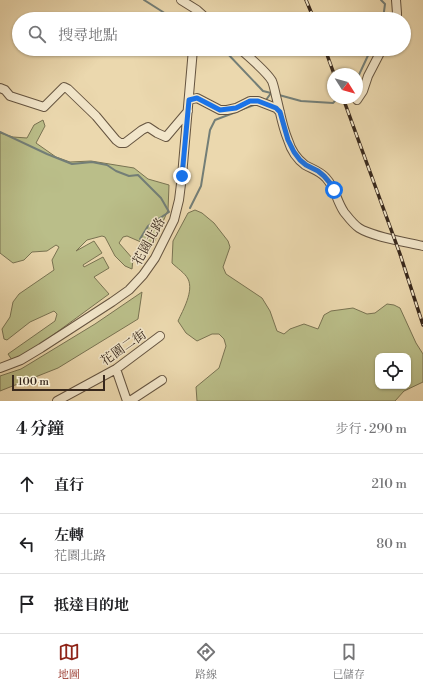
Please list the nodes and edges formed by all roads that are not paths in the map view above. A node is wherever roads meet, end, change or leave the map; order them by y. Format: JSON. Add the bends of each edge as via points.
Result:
{"nodes":[{"id":1,"x":181,"y":0,"type":"edge"},
{"id":2,"x":396,"y":0,"type":"edge"},
{"id":3,"x":197,"y":10,"type":"edge"},
{"id":4,"x":398,"y":12,"type":"edge"},
{"id":5,"x":193,"y":56,"type":"edge"},
{"id":6,"x":247,"y":56,"type":"edge"},
{"id":7,"x":378,"y":56,"type":"edge"},
{"id":8,"x":0,"y":88,"type":"edge"},
{"id":9,"x":363,"y":91,"type":"edge"},
{"id":10,"x":189,"y":100,"type":"junction"},
{"id":11,"x":188,"y":111,"type":"junction"},
{"id":12,"x":280,"y":111,"type":"junction"},
{"id":13,"x":423,"y":246,"type":"edge"},
{"id":14,"x":160,"y":336,"type":"dead end"},
{"id":15,"x":0,"y":368,"type":"edge"},
{"id":16,"x":116,"y":368,"type":"junction"},
{"id":17,"x":162,"y":380,"type":"dead end"},
{"id":18,"x":57,"y":401,"type":"edge"},
{"id":19,"x":129,"y":401,"type":"edge"}],
"edges":[{"from":1,"to":3,"type":"street"},
{"from":2,"to":4,"type":"street"},
{"from":5,"to":10,"type":"street","name":"花園北路"},
{"from":6,"to":12,"type":"street","via":[[272,82]]},
{"from":7,"to":9,"type":"street"},
{"from":8,"to":11,"type":"street","via":[[10,96],[44,107],[64,87],[96,116],[120,143],[125,143],[148,127],[166,137]]},
{"from":10,"to":11,"type":"street","name":"花園北路"},
{"from":10,"to":12,"type":"street","via":[[197,98],[220,110],[258,101]]},
{"from":11,"to":15,"type":"street","name":"花園北路","via":[[179,200],[174,220],[155,258],[143,275],[129,290],[48,344],[21,360]]},
{"from":12,"to":13,"type":"street","via":[[294,152],[300,160],[318,171],[330,183],[345,213],[354,224],[376,235]]},
{"from":14,"to":16,"type":"street","name":"花園二街"},
{"from":16,"to":18,"type":"street","name":"花園二街"},
{"from":16,"to":19,"type":"street"},
{"from":17,"to":19,"type":"street"}]}
